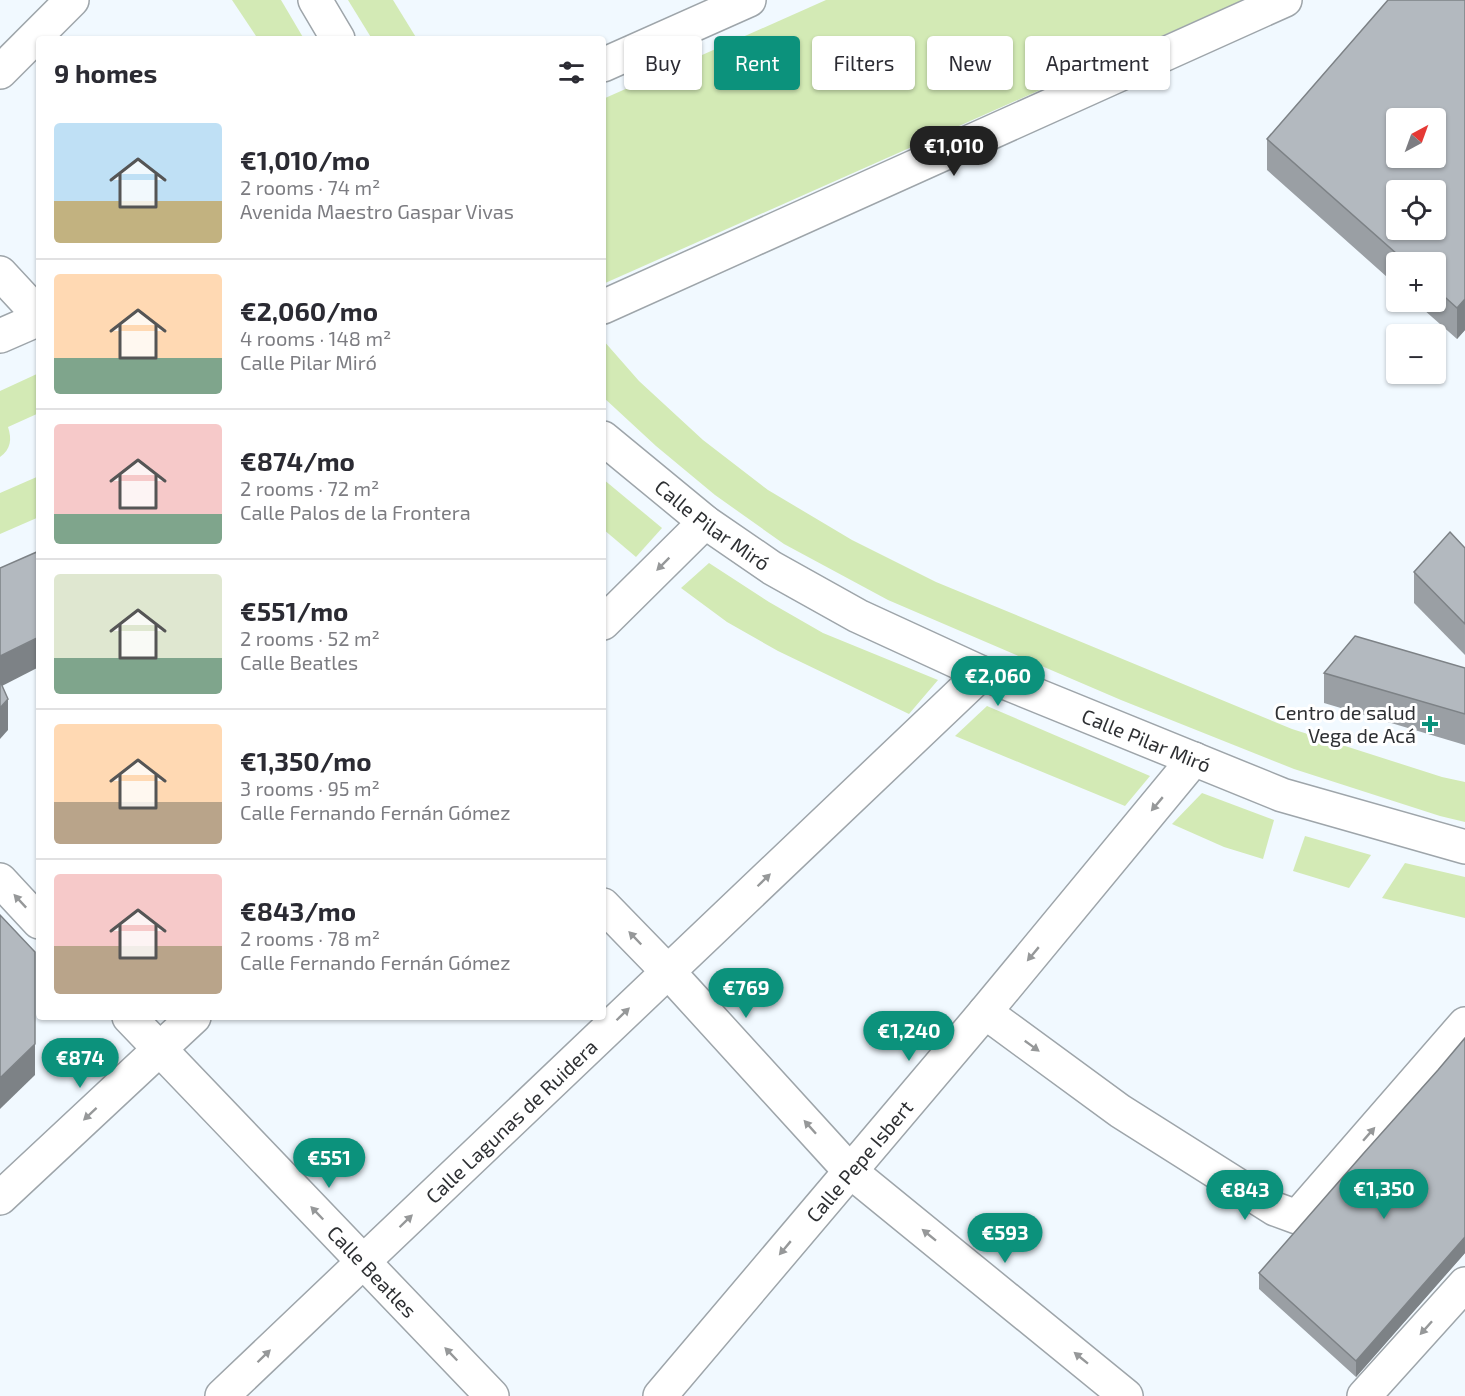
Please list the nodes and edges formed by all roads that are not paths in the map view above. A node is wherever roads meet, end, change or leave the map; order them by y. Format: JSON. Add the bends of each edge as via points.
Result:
{"nodes":[{"id":1,"x":72,"y":0,"type":"edge"},
{"id":2,"x":315,"y":0,"type":"edge"},
{"id":3,"x":749,"y":0,"type":"edge"},
{"id":4,"x":1285,"y":0,"type":"edge"},
{"id":5,"x":336,"y":36,"type":"edge"},
{"id":6,"x":606,"y":64,"type":"edge"},
{"id":7,"x":0,"y":72,"type":"edge"},
{"id":8,"x":0,"y":273,"type":"edge"},
{"id":9,"x":606,"y":306,"type":"edge"},
{"id":10,"x":36,"y":314,"type":"edge"},
{"id":11,"x":36,"y":318,"type":"edge"},
{"id":12,"x":0,"y":336,"type":"edge"},
{"id":13,"x":606,"y":440,"type":"edge"},
{"id":14,"x":705,"y":522,"type":"junction"},
{"id":15,"x":606,"y":620,"type":"edge"},
{"id":16,"x":982,"y":673,"type":"junction"},
{"id":17,"x":1194,"y":759,"type":"junction"},
{"id":18,"x":1465,"y":847,"type":"edge"},
{"id":19,"x":0,"y":880,"type":"edge"},
{"id":20,"x":606,"y":908,"type":"edge"},
{"id":21,"x":36,"y":919,"type":"edge"},
{"id":22,"x":668,"y":971,"type":"junction"},
{"id":23,"x":985,"y":1012,"type":"junction"},
{"id":24,"x":132,"y":1020,"type":"edge"},
{"id":25,"x":191,"y":1020,"type":"edge"},
{"id":26,"x":1465,"y":1024,"type":"edge"},
{"id":27,"x":160,"y":1050,"type":"junction"},
{"id":28,"x":850,"y":1171,"type":"junction"},
{"id":29,"x":0,"y":1198,"type":"edge"},
{"id":30,"x":363,"y":1262,"type":"junction"},
{"id":31,"x":1465,"y":1284,"type":"edge"},
{"id":32,"x":222,"y":1396,"type":"edge"},
{"id":33,"x":492,"y":1396,"type":"edge"},
{"id":34,"x":660,"y":1396,"type":"edge"},
{"id":35,"x":1125,"y":1396,"type":"edge"},
{"id":36,"x":1364,"y":1396,"type":"edge"}],
"edges":[{"from":1,"to":7,"type":"street"},
{"from":2,"to":5,"type":"street"},
{"from":3,"to":6,"type":"street"},
{"from":4,"to":9,"type":"street"},
{"from":8,"to":10,"type":"street"},
{"from":11,"to":12,"type":"street"},
{"from":13,"to":14,"type":"street","name":"Calle Pilar Miró"},
{"from":14,"to":15,"type":"street","one_way":true},
{"from":14,"to":16,"type":"street","name":"Calle Pilar Miró","via":[[772,568],[858,616]]},
{"from":16,"to":17,"type":"street","name":"Calle Pilar Miró"},
{"from":22,"to":16,"type":"street","name":"Calle Lagunas de Ruidera","one_way":true},
{"from":17,"to":18,"type":"street","name":"Calle Pilar Miró","via":[[1282,795]]},
{"from":17,"to":23,"type":"street","name":"Calle Pepe Isbert","one_way":true},
{"from":21,"to":19,"type":"street","one_way":true},
{"from":22,"to":20,"type":"street","one_way":true},
{"from":28,"to":22,"type":"street","one_way":true},
{"from":30,"to":22,"type":"street","name":"Calle Lagunas de Ruidera","one_way":true},
{"from":23,"to":26,"type":"street","one_way":true,"via":[[1120,1111],[1275,1209],[1297,1217]]},
{"from":23,"to":28,"type":"street","name":"Calle Pepe Isbert"},
{"from":24,"to":27,"type":"street","name":"Calle Beatles"},
{"from":25,"to":27,"type":"street"},
{"from":27,"to":29,"type":"street","one_way":true},
{"from":30,"to":27,"type":"street","name":"Calle Beatles","one_way":true},
{"from":28,"to":34,"type":"street","name":"Calle Pepe Isbert","one_way":true},
{"from":35,"to":28,"type":"street","one_way":true},
{"from":32,"to":30,"type":"street","name":"Calle Lagunas de Ruidera","one_way":true},
{"from":33,"to":30,"type":"street","name":"Calle Beatles","one_way":true},
{"from":31,"to":36,"type":"street","one_way":true}]}
